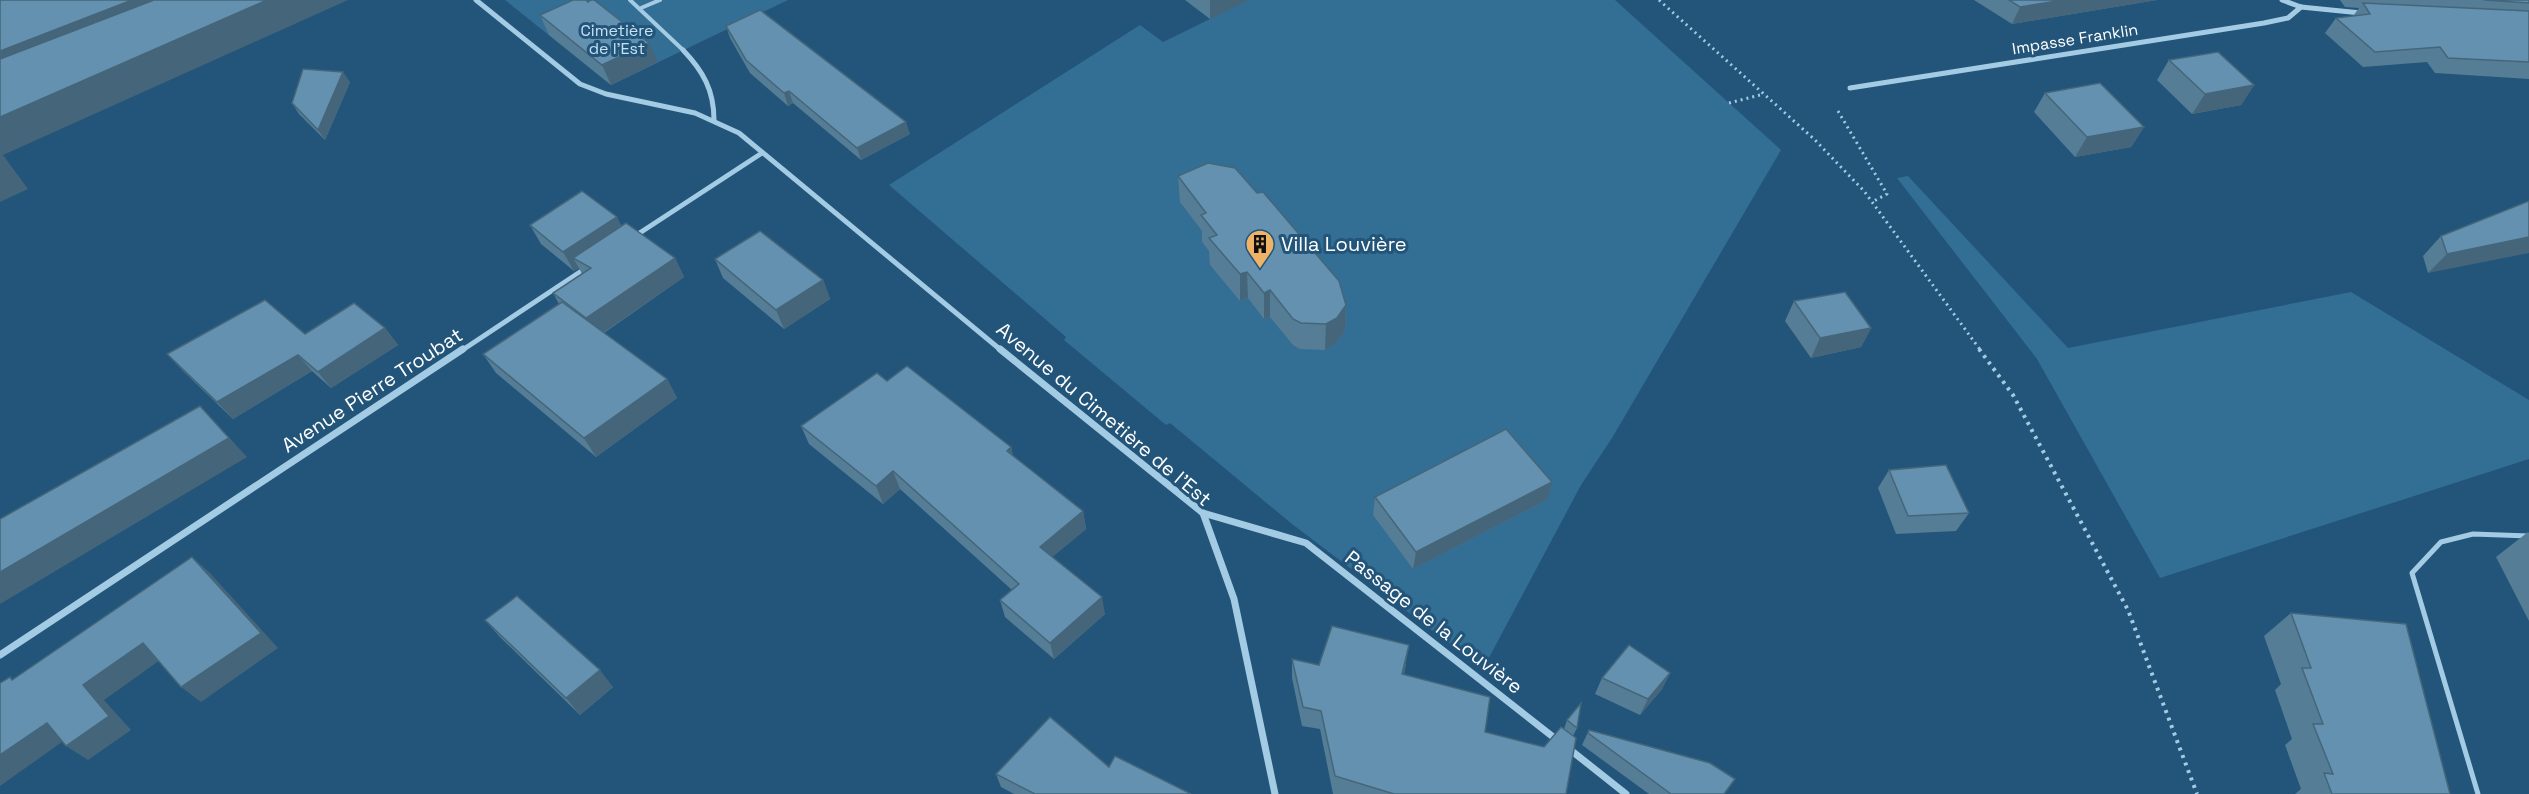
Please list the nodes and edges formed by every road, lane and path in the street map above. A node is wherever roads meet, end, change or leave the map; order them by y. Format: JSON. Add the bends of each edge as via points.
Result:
{"nodes":[{"id":1,"x":476,"y":0,"type":"edge"},
{"id":2,"x":630,"y":0,"type":"edge"},
{"id":3,"x":660,"y":0,"type":"edge"},
{"id":4,"x":1659,"y":0,"type":"edge"},
{"id":5,"x":2282,"y":0,"type":"edge"},
{"id":6,"x":2301,"y":7,"type":"junction"},
{"id":7,"x":642,"y":8,"type":"junction"},
{"id":8,"x":2363,"y":13,"type":"edge"},
{"id":9,"x":683,"y":50,"type":"joint"},
{"id":10,"x":1850,"y":88,"type":"joint"},
{"id":11,"x":1764,"y":94,"type":"junction"},
{"id":12,"x":1729,"y":104,"type":"dead end"},
{"id":13,"x":714,"y":120,"type":"junction"},
{"id":14,"x":762,"y":153,"type":"junction"},
{"id":15,"x":1872,"y":202,"type":"junction"},
{"id":16,"x":630,"y":239,"type":"edge"},
{"id":17,"x":591,"y":265,"type":"edge"},
{"id":18,"x":1203,"y":513,"type":"junction"},
{"id":19,"x":2529,"y":536,"type":"edge"},
{"id":20,"x":0,"y":656,"type":"edge"},
{"id":21,"x":1275,"y":794,"type":"edge"},
{"id":22,"x":1626,"y":794,"type":"edge"},
{"id":23,"x":2197,"y":794,"type":"edge"},
{"id":24,"x":2478,"y":794,"type":"edge"}],
"edges":[{"from":1,"to":13,"type":"street","name":"Avenue du Cimetière de l'Est","via":[[588,88],[687,110]]},
{"from":2,"to":7,"type":"lane"},
{"from":3,"to":7,"type":"lane"},
{"from":4,"to":11,"type":"path"},
{"from":5,"to":6,"type":"street"},
{"from":6,"to":8,"type":"street"},
{"from":6,"to":10,"type":"street","name":"Impasse Franklin","via":[[2288,18]]},
{"from":7,"to":9,"type":"lane"},
{"from":9,"to":13,"type":"street","via":[[704,73],[715,100]]},
{"from":10,"to":15,"type":"path","via":[[1828,94],[1887,194]]},
{"from":11,"to":12,"type":"path"},
{"from":11,"to":15,"type":"path","via":[[1814,139]]},
{"from":13,"to":14,"type":"street","name":"Avenue du Cimetière de l'Est","via":[[739,133]]},
{"from":14,"to":16,"type":"street"},
{"from":14,"to":18,"type":"street","name":"Avenue du Cimetière de l'Est"},
{"from":15,"to":23,"type":"path","via":[[2013,395],[2128,610]]},
{"from":17,"to":20,"type":"street","name":"Avenue Pierre Troubat"},
{"from":18,"to":21,"type":"street","name":"Avenue du Cimetière de l'Est","via":[[1234,599]]},
{"from":18,"to":22,"type":"street","name":"Passage de la Louvière","via":[[1306,543]]},
{"from":19,"to":24,"type":"lane","via":[[2473,534],[2441,543],[2412,573]]}]}
